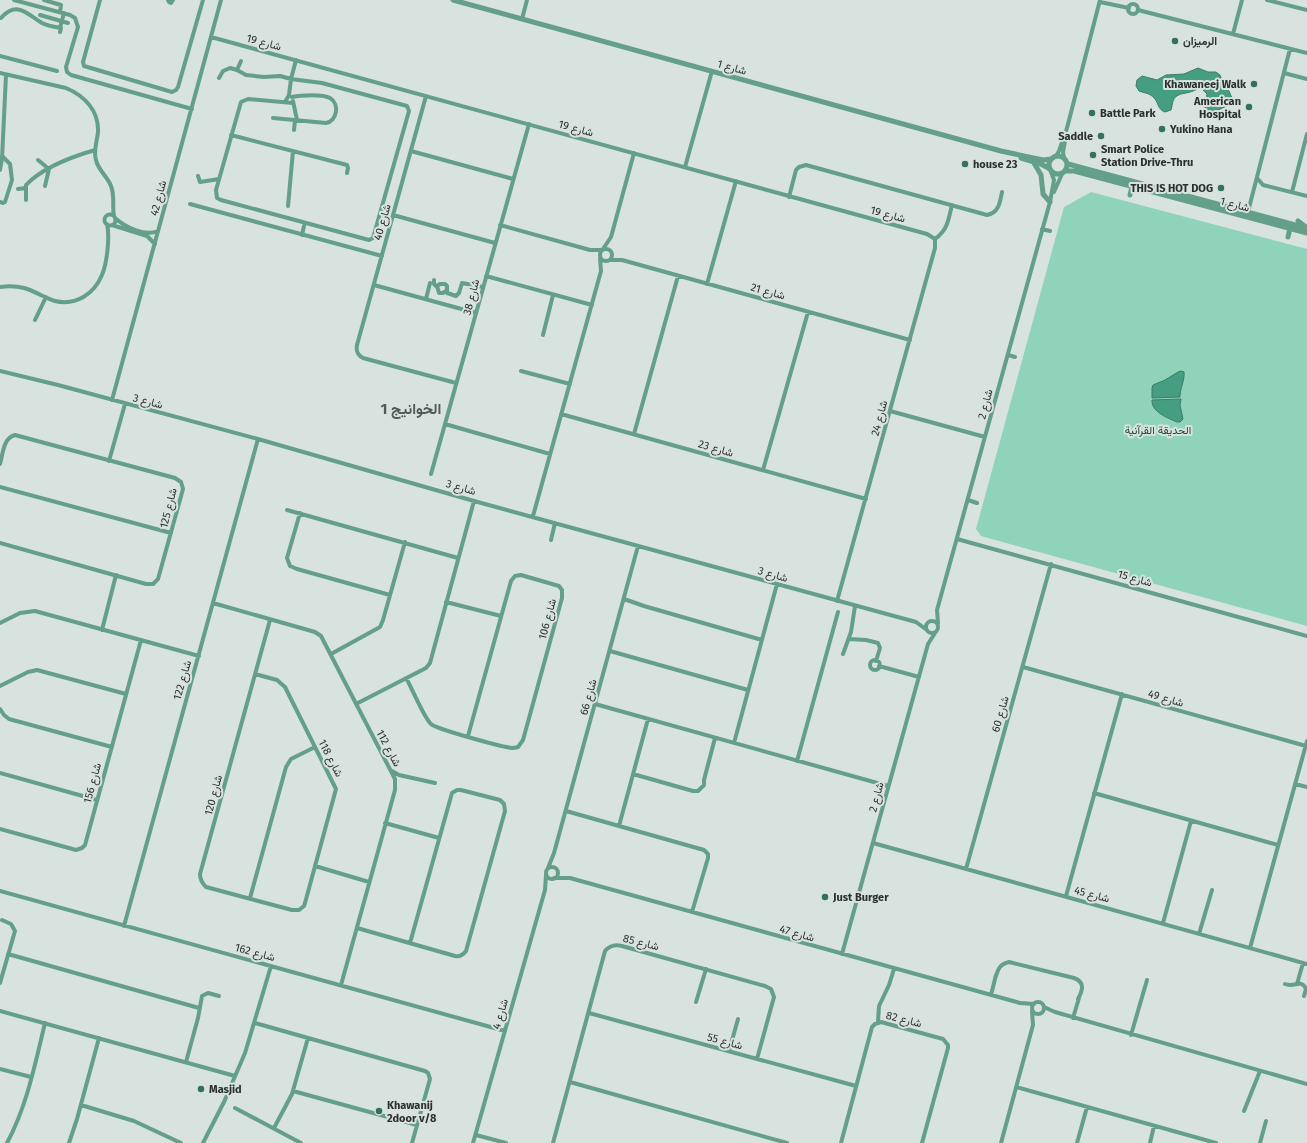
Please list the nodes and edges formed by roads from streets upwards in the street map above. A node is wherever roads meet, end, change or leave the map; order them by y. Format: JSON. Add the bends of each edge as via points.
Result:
{"nodes":[{"id":1,"x":14,"y":0,"type":"edge"},
{"id":2,"x":44,"y":0,"type":"edge"},
{"id":3,"x":100,"y":0,"type":"edge"},
{"id":4,"x":168,"y":0,"type":"edge"},
{"id":5,"x":173,"y":0,"type":"edge"},
{"id":6,"x":203,"y":0,"type":"edge"},
{"id":7,"x":222,"y":0,"type":"edge"},
{"id":8,"x":453,"y":0,"type":"edge"},
{"id":9,"x":527,"y":0,"type":"edge"},
{"id":10,"x":1242,"y":0,"type":"edge"},
{"id":11,"x":1267,"y":0,"type":"edge"},
{"id":12,"x":1101,"y":1,"type":"edge"},
{"id":13,"x":1135,"y":2,"type":"edge"},
{"id":14,"x":1129,"y":8,"type":"junction"},
{"id":15,"x":1138,"y":10,"type":"junction"},
{"id":16,"x":1307,"y":10,"type":"edge"},
{"id":17,"x":62,"y":13,"type":"junction"},
{"id":18,"x":40,"y":15,"type":"dead end"},
{"id":19,"x":0,"y":18,"type":"edge"},
{"id":20,"x":522,"y":19,"type":"junction"},
{"id":21,"x":62,"y":21,"type":"junction"},
{"id":22,"x":68,"y":23,"type":"dead end"},
{"id":23,"x":1233,"y":34,"type":"junction"},
{"id":24,"x":211,"y":37,"type":"junction"},
{"id":25,"x":1290,"y":49,"type":"junction"},
{"id":26,"x":1307,"y":53,"type":"edge"},
{"id":27,"x":0,"y":56,"type":"edge"},
{"id":28,"x":296,"y":60,"type":"junction"},
{"id":29,"x":240,"y":61,"type":"dead end"},
{"id":30,"x":237,"y":70,"type":"junction"},
{"id":31,"x":57,"y":71,"type":"dead end"},
{"id":32,"x":712,"y":71,"type":"junction"},
{"id":33,"x":0,"y":73,"type":"edge"},
{"id":34,"x":1284,"y":73,"type":"junction"},
{"id":35,"x":6,"y":75,"type":"junction"},
{"id":36,"x":219,"y":78,"type":"dead end"},
{"id":37,"x":290,"y":79,"type":"junction"},
{"id":38,"x":1307,"y":79,"type":"edge"},
{"id":39,"x":289,"y":93,"type":"junction"},
{"id":40,"x":426,"y":96,"type":"junction"},
{"id":41,"x":292,"y":97,"type":"junction"},
{"id":42,"x":285,"y":102,"type":"junction"},
{"id":43,"x":293,"y":103,"type":"junction"},
{"id":44,"x":192,"y":109,"type":"junction"},
{"id":45,"x":273,"y":118,"type":"dead end"},
{"id":46,"x":296,"y":120,"type":"junction"},
{"id":47,"x":529,"y":124,"type":"junction"},
{"id":48,"x":294,"y":130,"type":"dead end"},
{"id":49,"x":1066,"y":131,"type":"junction"},
{"id":50,"x":1307,"y":134,"type":"edge"},
{"id":51,"x":231,"y":135,"type":"junction"},
{"id":52,"x":95,"y":150,"type":"junction"},
{"id":53,"x":293,"y":151,"type":"junction"},
{"id":54,"x":411,"y":151,"type":"junction"},
{"id":55,"x":1005,"y":152,"type":"junction"},
{"id":56,"x":634,"y":153,"type":"junction"},
{"id":57,"x":1,"y":157,"type":"edge"},
{"id":58,"x":1053,"y":158,"type":"junction"},
{"id":59,"x":1064,"y":158,"type":"junction"},
{"id":60,"x":38,"y":160,"type":"dead end"},
{"id":61,"x":1033,"y":162,"type":"junction"},
{"id":62,"x":1068,"y":164,"type":"junction"},
{"id":63,"x":685,"y":167,"type":"junction"},
{"id":64,"x":48,"y":169,"type":"junction"},
{"id":65,"x":0,"y":170,"type":"edge"},
{"id":66,"x":1051,"y":170,"type":"junction"},
{"id":67,"x":1064,"y":172,"type":"junction"},
{"id":68,"x":347,"y":173,"type":"dead end"},
{"id":69,"x":198,"y":176,"type":"dead end"},
{"id":70,"x":1257,"y":178,"type":"junction"},
{"id":71,"x":219,"y":179,"type":"junction"},
{"id":72,"x":513,"y":179,"type":"junction"},
{"id":73,"x":736,"y":181,"type":"junction"},
{"id":74,"x":1264,"y":185,"type":"junction"},
{"id":75,"x":45,"y":186,"type":"dead end"},
{"id":76,"x":1132,"y":187,"type":"junction"},
{"id":77,"x":26,"y":188,"type":"junction"},
{"id":78,"x":1255,"y":188,"type":"junction"},
{"id":79,"x":18,"y":189,"type":"dead end"},
{"id":80,"x":1002,"y":192,"type":"dead end"},
{"id":81,"x":1292,"y":192,"type":"junction"},
{"id":82,"x":1130,"y":195,"type":"dead end"},
{"id":83,"x":1307,"y":196,"type":"edge"},
{"id":84,"x":789,"y":197,"type":"junction"},
{"id":85,"x":26,"y":200,"type":"dead end"},
{"id":86,"x":0,"y":202,"type":"edge"},
{"id":87,"x":1050,"y":202,"type":"junction"},
{"id":88,"x":190,"y":204,"type":"dead end"},
{"id":89,"x":952,"y":205,"type":"junction"},
{"id":90,"x":288,"y":206,"type":"dead end"},
{"id":91,"x":1249,"y":208,"type":"dead end"},
{"id":92,"x":393,"y":215,"type":"junction"},
{"id":93,"x":113,"y":216,"type":"junction"},
{"id":94,"x":1298,"y":221,"type":"dead end"},
{"id":95,"x":305,"y":224,"type":"junction"},
{"id":96,"x":110,"y":225,"type":"junction"},
{"id":97,"x":500,"y":225,"type":"junction"},
{"id":98,"x":1290,"y":228,"type":"junction"},
{"id":99,"x":1307,"y":228,"type":"edge"},
{"id":100,"x":1042,"y":229,"type":"junction"},
{"id":101,"x":158,"y":231,"type":"junction"},
{"id":102,"x":1050,"y":231,"type":"dead end"},
{"id":103,"x":1307,"y":233,"type":"edge"},
{"id":104,"x":302,"y":235,"type":"junction"},
{"id":105,"x":611,"y":237,"type":"junction"},
{"id":106,"x":1288,"y":237,"type":"dead end"},
{"id":107,"x":934,"y":239,"type":"junction"},
{"id":108,"x":495,"y":243,"type":"junction"},
{"id":109,"x":155,"y":244,"type":"junction"},
{"id":110,"x":590,"y":250,"type":"junction"},
{"id":111,"x":603,"y":250,"type":"junction"},
{"id":112,"x":611,"y":252,"type":"junction"},
{"id":113,"x":382,"y":256,"type":"junction"},
{"id":114,"x":600,"y":258,"type":"junction"},
{"id":115,"x":609,"y":260,"type":"junction"},
{"id":116,"x":622,"y":260,"type":"junction"},
{"id":117,"x":601,"y":271,"type":"junction"},
{"id":118,"x":486,"y":276,"type":"junction"},
{"id":119,"x":678,"y":276,"type":"junction"},
{"id":120,"x":707,"y":284,"type":"junction"},
{"id":121,"x":374,"y":285,"type":"junction"},
{"id":122,"x":0,"y":287,"type":"edge"},
{"id":123,"x":437,"y":287,"type":"junction"},
{"id":124,"x":483,"y":287,"type":"junction"},
{"id":125,"x":446,"y":291,"type":"junction"},
{"id":126,"x":441,"y":294,"type":"junction"},
{"id":127,"x":553,"y":295,"type":"junction"},
{"id":128,"x":46,"y":297,"type":"junction"},
{"id":129,"x":426,"y":299,"type":"junction"},
{"id":130,"x":438,"y":303,"type":"junction"},
{"id":131,"x":592,"y":305,"type":"junction"},
{"id":132,"x":808,"y":312,"type":"junction"},
{"id":133,"x":476,"y":313,"type":"junction"},
{"id":134,"x":35,"y":320,"type":"dead end"},
{"id":135,"x":543,"y":335,"type":"dead end"},
{"id":136,"x":910,"y":340,"type":"junction"},
{"id":137,"x":1008,"y":354,"type":"junction"},
{"id":138,"x":1015,"y":356,"type":"dead end"},
{"id":139,"x":0,"y":371,"type":"edge"},
{"id":140,"x":521,"y":371,"type":"dead end"},
{"id":141,"x":456,"y":383,"type":"junction"},
{"id":142,"x":570,"y":384,"type":"junction"},
{"id":143,"x":112,"y":400,"type":"junction"},
{"id":144,"x":125,"y":404,"type":"junction"},
{"id":145,"x":890,"y":411,"type":"junction"},
{"id":146,"x":561,"y":414,"type":"junction"},
{"id":147,"x":445,"y":424,"type":"junction"},
{"id":148,"x":634,"y":434,"type":"junction"},
{"id":149,"x":985,"y":437,"type":"junction"},
{"id":150,"x":258,"y":440,"type":"junction"},
{"id":151,"x":550,"y":454,"type":"junction"},
{"id":152,"x":109,"y":461,"type":"junction"},
{"id":153,"x":0,"y":464,"type":"edge"},
{"id":154,"x":763,"y":470,"type":"junction"},
{"id":155,"x":431,"y":474,"type":"dead end"},
{"id":156,"x":0,"y":487,"type":"edge"},
{"id":157,"x":866,"y":498,"type":"junction"},
{"id":158,"x":474,"y":500,"type":"junction"},
{"id":159,"x":968,"y":500,"type":"junction"},
{"id":160,"x":977,"y":503,"type":"dead end"},
{"id":161,"x":287,"y":510,"type":"dead end"},
{"id":162,"x":300,"y":513,"type":"junction"},
{"id":163,"x":533,"y":516,"type":"junction"},
{"id":164,"x":555,"y":523,"type":"junction"},
{"id":165,"x":171,"y":534,"type":"junction"},
{"id":166,"x":957,"y":539,"type":"junction"},
{"id":167,"x":551,"y":540,"type":"dead end"},
{"id":168,"x":405,"y":542,"type":"junction"},
{"id":169,"x":0,"y":543,"type":"edge"},
{"id":170,"x":638,"y":546,"type":"junction"},
{"id":171,"x":458,"y":558,"type":"junction"},
{"id":172,"x":1051,"y":564,"type":"junction"},
{"id":173,"x":116,"y":575,"type":"junction"},
{"id":174,"x":777,"y":584,"type":"junction"},
{"id":175,"x":390,"y":595,"type":"junction"},
{"id":176,"x":624,"y":599,"type":"junction"},
{"id":177,"x":837,"y":601,"type":"junction"},
{"id":178,"x":446,"y":602,"type":"junction"},
{"id":179,"x":213,"y":603,"type":"junction"},
{"id":180,"x":855,"y":606,"type":"junction"},
{"id":181,"x":937,"y":610,"type":"junction"},
{"id":182,"x":838,"y":612,"type":"dead end"},
{"id":183,"x":501,"y":616,"type":"junction"},
{"id":184,"x":270,"y":620,"type":"junction"},
{"id":185,"x":930,"y":621,"type":"junction"},
{"id":186,"x":916,"y":622,"type":"junction"},
{"id":187,"x":0,"y":623,"type":"edge"},
{"id":188,"x":938,"y":623,"type":"junction"},
{"id":189,"x":102,"y":630,"type":"junction"},
{"id":190,"x":927,"y":631,"type":"junction"},
{"id":191,"x":935,"y":633,"type":"junction"},
{"id":192,"x":1307,"y":636,"type":"edge"},
{"id":193,"x":849,"y":639,"type":"junction"},
{"id":194,"x":141,"y":640,"type":"junction"},
{"id":195,"x":762,"y":640,"type":"junction"},
{"id":196,"x":928,"y":644,"type":"junction"},
{"id":197,"x":610,"y":650,"type":"junction"},
{"id":198,"x":331,"y":654,"type":"junction"},
{"id":199,"x":844,"y":654,"type":"dead end"},
{"id":200,"x":198,"y":656,"type":"junction"},
{"id":201,"x":876,"y":661,"type":"junction"},
{"id":202,"x":879,"y":666,"type":"junction"},
{"id":203,"x":1023,"y":667,"type":"junction"},
{"id":204,"x":255,"y":674,"type":"junction"},
{"id":205,"x":406,"y":678,"type":"junction"},
{"id":206,"x":919,"y":678,"type":"junction"},
{"id":207,"x":0,"y":686,"type":"edge"},
{"id":208,"x":748,"y":690,"type":"junction"},
{"id":209,"x":126,"y":694,"type":"junction"},
{"id":210,"x":1122,"y":694,"type":"junction"},
{"id":211,"x":356,"y":704,"type":"junction"},
{"id":212,"x":595,"y":704,"type":"junction"},
{"id":213,"x":0,"y":709,"type":"edge"},
{"id":214,"x":648,"y":719,"type":"junction"},
{"id":215,"x":468,"y":736,"type":"junction"},
{"id":216,"x":715,"y":738,"type":"junction"},
{"id":217,"x":734,"y":743,"type":"junction"},
{"id":218,"x":1306,"y":743,"type":"edge"},
{"id":219,"x":112,"y":747,"type":"junction"},
{"id":220,"x":315,"y":747,"type":"junction"},
{"id":221,"x":797,"y":761,"type":"junction"},
{"id":222,"x":391,"y":770,"type":"junction"},
{"id":223,"x":0,"y":773,"type":"edge"},
{"id":224,"x":634,"y":774,"type":"junction"},
{"id":225,"x":404,"y":776,"type":"junction"},
{"id":226,"x":435,"y":783,"type":"dead end"},
{"id":227,"x":396,"y":784,"type":"junction"},
{"id":228,"x":1295,"y":784,"type":"junction"},
{"id":229,"x":888,"y":786,"type":"junction"},
{"id":230,"x":1307,"y":787,"type":"edge"},
{"id":231,"x":1094,"y":793,"type":"junction"},
{"id":232,"x":97,"y":800,"type":"junction"},
{"id":233,"x":566,"y":811,"type":"junction"},
{"id":234,"x":1191,"y":821,"type":"junction"},
{"id":235,"x":385,"y":823,"type":"junction"},
{"id":236,"x":619,"y":826,"type":"junction"},
{"id":237,"x":0,"y":829,"type":"edge"},
{"id":238,"x":439,"y":838,"type":"junction"},
{"id":239,"x":873,"y":843,"type":"junction"},
{"id":240,"x":1278,"y":845,"type":"junction"},
{"id":241,"x":554,"y":853,"type":"junction"},
{"id":242,"x":315,"y":866,"type":"junction"},
{"id":243,"x":548,"y":868,"type":"junction"},
{"id":244,"x":557,"y":869,"type":"junction"},
{"id":245,"x":966,"y":869,"type":"junction"},
{"id":246,"x":546,"y":875,"type":"junction"},
{"id":247,"x":554,"y":878,"type":"junction"},
{"id":248,"x":570,"y":878,"type":"junction"},
{"id":249,"x":369,"y":882,"type":"junction"},
{"id":250,"x":545,"y":890,"type":"junction"},
{"id":251,"x":1212,"y":890,"type":"dead end"},
{"id":252,"x":0,"y":891,"type":"edge"},
{"id":253,"x":1066,"y":896,"type":"junction"},
{"id":254,"x":250,"y":898,"type":"junction"},
{"id":255,"x":292,"y":910,"type":"joint"},
{"id":256,"x":692,"y":912,"type":"junction"},
{"id":257,"x":2,"y":920,"type":"dead end"},
{"id":258,"x":1163,"y":923,"type":"junction"},
{"id":259,"x":124,"y":926,"type":"junction"},
{"id":260,"x":357,"y":928,"type":"junction"},
{"id":261,"x":1199,"y":934,"type":"junction"},
{"id":262,"x":410,"y":943,"type":"junction"},
{"id":263,"x":1250,"y":948,"type":"junction"},
{"id":264,"x":8,"y":954,"type":"junction"},
{"id":265,"x":842,"y":954,"type":"junction"},
{"id":266,"x":1305,"y":964,"type":"edge"},
{"id":267,"x":271,"y":966,"type":"junction"},
{"id":268,"x":706,"y":969,"type":"junction"},
{"id":269,"x":894,"y":969,"type":"junction"},
{"id":270,"x":1147,"y":980,"type":"dead end"},
{"id":271,"x":0,"y":983,"type":"edge"},
{"id":272,"x":1286,"y":984,"type":"dead end"},
{"id":273,"x":1297,"y":984,"type":"junction"},
{"id":274,"x":341,"y":986,"type":"junction"},
{"id":275,"x":991,"y":995,"type":"junction"},
{"id":276,"x":219,"y":996,"type":"dead end"},
{"id":277,"x":1304,"y":996,"type":"dead end"},
{"id":278,"x":696,"y":1002,"type":"dead end"},
{"id":279,"x":1020,"y":1003,"type":"junction"},
{"id":280,"x":1034,"y":1004,"type":"junction"},
{"id":281,"x":1044,"y":1007,"type":"junction"},
{"id":282,"x":199,"y":1008,"type":"junction"},
{"id":283,"x":0,"y":1011,"type":"edge"},
{"id":284,"x":1032,"y":1011,"type":"junction"},
{"id":285,"x":1055,"y":1012,"type":"junction"},
{"id":286,"x":589,"y":1013,"type":"junction"},
{"id":287,"x":1041,"y":1014,"type":"junction"},
{"id":288,"x":738,"y":1018,"type":"dead end"},
{"id":289,"x":1073,"y":1018,"type":"junction"},
{"id":290,"x":878,"y":1022,"type":"junction"},
{"id":291,"x":45,"y":1023,"type":"junction"},
{"id":292,"x":255,"y":1023,"type":"junction"},
{"id":293,"x":1033,"y":1025,"type":"junction"},
{"id":294,"x":505,"y":1031,"type":"junction"},
{"id":295,"x":1131,"y":1034,"type":"junction"},
{"id":296,"x":99,"y":1038,"type":"junction"},
{"id":297,"x":308,"y":1038,"type":"junction"},
{"id":298,"x":729,"y":1051,"type":"junction"},
{"id":299,"x":757,"y":1059,"type":"junction"},
{"id":300,"x":186,"y":1062,"type":"junction"},
{"id":301,"x":0,"y":1069,"type":"edge"},
{"id":302,"x":1260,"y":1071,"type":"junction"},
{"id":303,"x":235,"y":1076,"type":"junction"},
{"id":304,"x":31,"y":1077,"type":"junction"},
{"id":305,"x":570,"y":1082,"type":"junction"},
{"id":306,"x":1307,"y":1084,"type":"edge"},
{"id":307,"x":856,"y":1086,"type":"junction"},
{"id":308,"x":1016,"y":1087,"type":"junction"},
{"id":309,"x":293,"y":1091,"type":"junction"},
{"id":310,"x":81,"y":1105,"type":"junction"},
{"id":311,"x":1087,"y":1107,"type":"junction"},
{"id":312,"x":235,"y":1108,"type":"dead end"},
{"id":313,"x":1244,"y":1111,"type":"dead end"},
{"id":314,"x":1266,"y":1121,"type":"dead end"},
{"id":315,"x":417,"y":1125,"type":"junction"},
{"id":316,"x":1154,"y":1126,"type":"junction"},
{"id":317,"x":274,"y":1128,"type":"junction"},
{"id":318,"x":476,"y":1135,"type":"junction"},
{"id":319,"x":6,"y":1143,"type":"edge"},
{"id":320,"x":69,"y":1143,"type":"edge"},
{"id":321,"x":181,"y":1143,"type":"edge"},
{"id":322,"x":203,"y":1143,"type":"edge"},
{"id":323,"x":301,"y":1143,"type":"edge"},
{"id":324,"x":412,"y":1143,"type":"edge"},
{"id":325,"x":473,"y":1143,"type":"edge"},
{"id":326,"x":506,"y":1143,"type":"edge"},
{"id":327,"x":553,"y":1143,"type":"edge"},
{"id":328,"x":787,"y":1143,"type":"edge"},
{"id":329,"x":841,"y":1143,"type":"edge"},
{"id":330,"x":922,"y":1143,"type":"edge"},
{"id":331,"x":1000,"y":1143,"type":"edge"},
{"id":332,"x":1077,"y":1143,"type":"edge"},
{"id":333,"x":1150,"y":1143,"type":"edge"},
{"id":334,"x":1216,"y":1143,"type":"edge"},
{"id":335,"x":1260,"y":1143,"type":"edge"}],
"edges":[{"from":1,"to":17,"type":"street"},
{"from":2,"to":17,"type":"street","via":[[61,5]]},
{"from":3,"to":6,"type":"street","via":[[84,66],[172,92],[178,87]]},
{"from":4,"to":5,"type":"street","via":[[171,3]]},
{"from":7,"to":24,"type":"street","name":"شارع 42"},
{"from":8,"to":20,"type":"street","name":"شارع 1"},
{"from":9,"to":20,"type":"street"},
{"from":10,"to":23,"type":"street"},
{"from":11,"to":16,"type":"street"},
{"from":12,"to":14,"type":"street"},
{"from":12,"to":49,"type":"street"},
{"from":13,"to":14,"type":"street"},
{"from":13,"to":15,"type":"street"},
{"from":14,"to":15,"type":"street","via":[[1132,14]]},
{"from":15,"to":23,"type":"street"},
{"from":17,"to":21,"type":"street"},
{"from":17,"to":44,"type":"street","via":[[72,16],[78,24],[66,67],[69,74]]},
{"from":18,"to":21,"type":"street"},
{"from":19,"to":21,"type":"street","via":[[8,11],[16,9],[60,30]]},
{"from":20,"to":32,"type":"street","name":"شارع 1"},
{"from":21,"to":22,"type":"street"},
{"from":23,"to":25,"type":"street"},
{"from":24,"to":28,"type":"street","name":"شارع 19"},
{"from":24,"to":44,"type":"street","name":"شارع 42"},
{"from":25,"to":26,"type":"street"},
{"from":25,"to":34,"type":"street"},
{"from":27,"to":31,"type":"street"},
{"from":28,"to":37,"type":"street"},
{"from":28,"to":40,"type":"street","name":"شارع 19"},
{"from":29,"to":30,"type":"street"},
{"from":30,"to":36,"type":"street","via":[[227,68]]},
{"from":30,"to":37,"type":"street","via":[[246,76],[280,76]]},
{"from":32,"to":55,"type":"street","name":"شارع 1"},
{"from":32,"to":63,"type":"street"},
{"from":33,"to":35,"type":"street"},
{"from":34,"to":38,"type":"street"},
{"from":34,"to":70,"type":"street"},
{"from":35,"to":52,"type":"street","via":[[66,88],[81,96],[91,107],[96,119],[98,132]]},
{"from":35,"to":57,"type":"street"},
{"from":37,"to":39,"type":"street"},
{"from":37,"to":95,"type":"street","via":[[322,83],[406,105],[409,110],[373,238],[367,239]]},
{"from":39,"to":41,"type":"street"},
{"from":39,"to":42,"type":"street"},
{"from":40,"to":47,"type":"street","name":"شارع 19"},
{"from":40,"to":54,"type":"street","name":"شارع 40"},
{"from":41,"to":43,"type":"street"},
{"from":41,"to":46,"type":"street","via":[[327,97],[335,105],[334,117],[329,122]]},
{"from":42,"to":43,"type":"street"},
{"from":42,"to":51,"type":"street","via":[[243,100],[239,104]]},
{"from":43,"to":46,"type":"street"},
{"from":44,"to":101,"type":"street","name":"شارع 42"},
{"from":45,"to":46,"type":"street"},
{"from":46,"to":48,"type":"street"},
{"from":47,"to":56,"type":"street","name":"شارع 19"},
{"from":47,"to":72,"type":"street","name":"شارع 38"},
{"from":49,"to":58,"type":"street"},
{"from":49,"to":59,"type":"street"},
{"from":50,"to":81,"type":"street"},
{"from":51,"to":53,"type":"street"},
{"from":51,"to":71,"type":"street"},
{"from":52,"to":64,"type":"street"},
{"from":52,"to":93,"type":"street","via":[[97,164],[113,192]]},
{"from":53,"to":68,"type":"street","via":[[347,165]]},
{"from":53,"to":90,"type":"street"},
{"from":54,"to":72,"type":"street"},
{"from":54,"to":92,"type":"street","name":"شارع 40"},
{"from":55,"to":58,"type":"street","name":"شارع 1","via":[[1043,160]]},
{"from":55,"to":61,"type":"street","name":"شارع 1"},
{"from":56,"to":63,"type":"street","name":"شارع 19"},
{"from":56,"to":105,"type":"street"},
{"from":57,"to":65,"type":"street"},
{"from":57,"to":86,"type":"street","via":[[10,164],[12,179],[5,202]]},
{"from":58,"to":59,"type":"street"},
{"from":58,"to":66,"type":"street","via":[[1049,165]]},
{"from":59,"to":62,"type":"street"},
{"from":60,"to":64,"type":"street"},
{"from":61,"to":66,"type":"street","name":"شارع 1"},
{"from":61,"to":87,"type":"street","via":[[1041,175],[1042,194]]},
{"from":62,"to":67,"type":"street"},
{"from":62,"to":99,"type":"street","name":"شارع 1"},
{"from":63,"to":73,"type":"street","name":"شارع 19"},
{"from":64,"to":75,"type":"street"},
{"from":64,"to":77,"type":"street","via":[[26,184]]},
{"from":66,"to":67,"type":"street","via":[[1057,174]]},
{"from":66,"to":87,"type":"street","name":"شارع 2","via":[[1054,180]]},
{"from":67,"to":76,"type":"street","name":"شارع 1","via":[[1074,172]]},
{"from":67,"to":87,"type":"street","name":"شارع 2"},
{"from":69,"to":71,"type":"street","via":[[200,182]]},
{"from":70,"to":74,"type":"street"},
{"from":70,"to":78,"type":"street"},
{"from":71,"to":95,"type":"street","via":[[215,195],[219,199]]},
{"from":72,"to":97,"type":"street","name":"شارع 38"},
{"from":73,"to":84,"type":"street","name":"شارع 19"},
{"from":73,"to":120,"type":"street"},
{"from":74,"to":78,"type":"street"},
{"from":74,"to":81,"type":"street"},
{"from":76,"to":82,"type":"street"},
{"from":76,"to":98,"type":"street","name":"شارع 1"},
{"from":77,"to":79,"type":"street"},
{"from":77,"to":85,"type":"street"},
{"from":78,"to":91,"type":"street"},
{"from":80,"to":89,"type":"street","via":[[998,208],[991,214],[982,214]]},
{"from":81,"to":83,"type":"street"},
{"from":84,"to":89,"type":"street","via":[[796,170],[806,165]]},
{"from":84,"to":107,"type":"street","name":"شارع 19","via":[[927,234]]},
{"from":87,"to":100,"type":"street","name":"شارع 2"},
{"from":88,"to":104,"type":"street"},
{"from":89,"to":107,"type":"street","via":[[945,229]]},
{"from":92,"to":108,"type":"street"},
{"from":92,"to":113,"type":"street","name":"شارع 40"},
{"from":93,"to":96,"type":"street","via":[[114,223]]},
{"from":93,"to":96,"type":"street","via":[[105,218]]},
{"from":93,"to":101,"type":"street","via":[[131,228],[148,233]]},
{"from":94,"to":99,"type":"street"},
{"from":95,"to":104,"type":"street"},
{"from":96,"to":109,"type":"street","via":[[147,236]]},
{"from":96,"to":128,"type":"street","via":[[103,274],[92,291],[83,298],[69,302]]},
{"from":97,"to":108,"type":"street","name":"شارع 38"},
{"from":97,"to":110,"type":"street"},
{"from":98,"to":103,"type":"street","name":"شارع 1"},
{"from":98,"to":106,"type":"street"},
{"from":100,"to":102,"type":"street"},
{"from":100,"to":137,"type":"street","name":"شارع 2"},
{"from":101,"to":109,"type":"street","name":"شارع 42"},
{"from":104,"to":113,"type":"street"},
{"from":105,"to":111,"type":"street"},
{"from":105,"to":112,"type":"street"},
{"from":107,"to":136,"type":"street","name":"شارع 24","via":[[935,248]]},
{"from":108,"to":118,"type":"street","name":"شارع 38"},
{"from":109,"to":143,"type":"street","name":"شارع 42"},
{"from":110,"to":111,"type":"street"},
{"from":110,"to":114,"type":"street"},
{"from":111,"to":112,"type":"street"},
{"from":111,"to":114,"type":"street","via":[[600,252]]},
{"from":112,"to":115,"type":"street"},
{"from":112,"to":116,"type":"street","name":"شارع 21"},
{"from":113,"to":121,"type":"street","name":"شارع 40"},
{"from":114,"to":115,"type":"street"},
{"from":114,"to":117,"type":"street"},
{"from":115,"to":116,"type":"street","name":"شارع 21"},
{"from":115,"to":117,"type":"street"},
{"from":116,"to":119,"type":"street","name":"شارع 21"},
{"from":117,"to":131,"type":"street"},
{"from":118,"to":124,"type":"street","name":"شارع 38"},
{"from":118,"to":127,"type":"street"},
{"from":119,"to":120,"type":"street","name":"شارع 21"},
{"from":119,"to":148,"type":"street"},
{"from":120,"to":132,"type":"street","name":"شارع 21"},
{"from":121,"to":129,"type":"street"},
{"from":121,"to":141,"type":"street","name":"شارع 40","via":[[357,353],[363,358]]},
{"from":122,"to":128,"type":"street","via":[[23,288]]},
{"from":123,"to":125,"type":"street","via":[[445,284]]},
{"from":123,"to":126,"type":"street"},
{"from":123,"to":129,"type":"street","via":[[432,281]]},
{"from":124,"to":125,"type":"street","via":[[464,282],[459,294]]},
{"from":124,"to":133,"type":"street","name":"شارع 38"},
{"from":125,"to":126,"type":"street"},
{"from":126,"to":130,"type":"street"},
{"from":127,"to":131,"type":"street"},
{"from":127,"to":135,"type":"street"},
{"from":128,"to":134,"type":"street"},
{"from":129,"to":130,"type":"street"},
{"from":130,"to":133,"type":"street"},
{"from":131,"to":142,"type":"street"},
{"from":132,"to":136,"type":"street","name":"شارع 21"},
{"from":132,"to":154,"type":"street"},
{"from":133,"to":141,"type":"street","name":"شارع 38"},
{"from":136,"to":145,"type":"street","name":"شارع 24"},
{"from":137,"to":138,"type":"street"},
{"from":137,"to":149,"type":"street","name":"شارع 2"},
{"from":139,"to":143,"type":"street","name":"شارع 3"},
{"from":140,"to":142,"type":"street"},
{"from":141,"to":147,"type":"street","name":"شارع 38"},
{"from":142,"to":146,"type":"street"},
{"from":143,"to":144,"type":"street","name":"شارع 3"},
{"from":144,"to":150,"type":"street","name":"شارع 3"},
{"from":144,"to":152,"type":"street"},
{"from":145,"to":149,"type":"street"},
{"from":145,"to":157,"type":"street","name":"شارع 24"},
{"from":146,"to":148,"type":"street","name":"شارع 23"},
{"from":146,"to":151,"type":"street"},
{"from":147,"to":151,"type":"street"},
{"from":147,"to":155,"type":"street","name":"شارع 38"},
{"from":148,"to":154,"type":"street","name":"شارع 23"},
{"from":149,"to":159,"type":"street","name":"شارع 2"},
{"from":150,"to":158,"type":"street","name":"شارع 3"},
{"from":150,"to":179,"type":"street","name":"شارع 122"},
{"from":151,"to":163,"type":"street"},
{"from":152,"to":153,"type":"street","name":"شارع 125","via":[[15,434],[7,439]]},
{"from":152,"to":165,"type":"street","name":"شارع 125","via":[[175,478],[181,482],[183,489]]},
{"from":154,"to":157,"type":"street","name":"شارع 23"},
{"from":156,"to":165,"type":"street"},
{"from":157,"to":177,"type":"street","name":"شارع 24"},
{"from":158,"to":163,"type":"street","name":"شارع 3"},
{"from":158,"to":171,"type":"street"},
{"from":159,"to":160,"type":"street"},
{"from":159,"to":166,"type":"street","name":"شارع 2"},
{"from":161,"to":162,"type":"street"},
{"from":162,"to":168,"type":"street"},
{"from":162,"to":175,"type":"street","via":[[287,558],[290,566]]},
{"from":163,"to":164,"type":"street","name":"شارع 3"},
{"from":164,"to":167,"type":"street"},
{"from":164,"to":170,"type":"street","name":"شارع 3"},
{"from":165,"to":173,"type":"street","name":"شارع 125","via":[[156,582],[149,584]]},
{"from":166,"to":172,"type":"street","name":"شارع 15"},
{"from":166,"to":181,"type":"street","name":"شارع 2"},
{"from":168,"to":171,"type":"street"},
{"from":168,"to":175,"type":"street"},
{"from":169,"to":173,"type":"street","name":"شارع 125"},
{"from":170,"to":174,"type":"street","name":"شارع 3"},
{"from":170,"to":176,"type":"street","name":"شارع 66"},
{"from":171,"to":178,"type":"street"},
{"from":172,"to":192,"type":"street","name":"شارع 15"},
{"from":172,"to":203,"type":"street","name":"شارع 60"},
{"from":173,"to":189,"type":"street"},
{"from":174,"to":177,"type":"street","name":"شارع 3"},
{"from":174,"to":195,"type":"street"},
{"from":175,"to":198,"type":"street","via":[[380,627]]},
{"from":176,"to":195,"type":"street"},
{"from":176,"to":197,"type":"street","name":"شارع 66"},
{"from":177,"to":180,"type":"street","name":"شارع 3"},
{"from":178,"to":183,"type":"street"},
{"from":178,"to":205,"type":"street","via":[[430,663],[426,668]]},
{"from":179,"to":184,"type":"street","name":"شارع 112"},
{"from":179,"to":200,"type":"street","name":"شارع 122"},
{"from":180,"to":186,"type":"street","name":"شارع 3"},
{"from":180,"to":193,"type":"street"},
{"from":181,"to":185,"type":"street","name":"شارع 2"},
{"from":181,"to":188,"type":"street","name":"شارع 2"},
{"from":182,"to":221,"type":"street"},
{"from":183,"to":215,"type":"street","name":"شارع 106"},
{"from":183,"to":215,"type":"street","name":"شارع 106","via":[[511,580],[518,575],[557,585],[562,590],[562,598],[523,740],[518,747],[512,748]]},
{"from":184,"to":198,"type":"street","name":"شارع 112","via":[[318,634]]},
{"from":184,"to":204,"type":"street","name":"شارع 120"},
{"from":185,"to":186,"type":"street","name":"شارع 3"},
{"from":185,"to":188,"type":"street"},
{"from":185,"to":190,"type":"street","via":[[926,625]]},
{"from":186,"to":190,"type":"street","name":"شارع 3"},
{"from":187,"to":189,"type":"street","via":[[20,613],[35,611]]},
{"from":188,"to":191,"type":"street"},
{"from":189,"to":194,"type":"street"},
{"from":190,"to":191,"type":"street"},
{"from":190,"to":196,"type":"street","name":"شارع 2"},
{"from":191,"to":196,"type":"street","name":"شارع 2"},
{"from":193,"to":199,"type":"street"},
{"from":193,"to":201,"type":"street","via":[[878,643],[880,648]]},
{"from":194,"to":200,"type":"street"},
{"from":194,"to":209,"type":"street","name":"شارع 156"},
{"from":195,"to":208,"type":"street"},
{"from":196,"to":206,"type":"street","name":"شارع 2"},
{"from":197,"to":208,"type":"street"},
{"from":197,"to":212,"type":"street","name":"شارع 66"},
{"from":198,"to":211,"type":"street","name":"شارع 112"},
{"from":200,"to":259,"type":"street","name":"شارع 122"},
{"from":201,"to":202,"type":"street","via":[[880,662]]},
{"from":201,"to":202,"type":"street","via":[[872,661],[870,668],[877,670]]},
{"from":202,"to":206,"type":"street"},
{"from":203,"to":210,"type":"street","name":"شارع 49"},
{"from":203,"to":245,"type":"street","name":"شارع 60"},
{"from":204,"to":220,"type":"street","name":"شارع 118","via":[[283,684]]},
{"from":204,"to":254,"type":"street","name":"شارع 120","via":[[200,874],[201,882],[206,886]]},
{"from":205,"to":211,"type":"street"},
{"from":205,"to":215,"type":"street","via":[[431,724]]},
{"from":206,"to":229,"type":"street","name":"شارع 2"},
{"from":207,"to":209,"type":"street","via":[[31,670],[37,670]]},
{"from":208,"to":217,"type":"street"},
{"from":209,"to":219,"type":"street","name":"شارع 156"},
{"from":210,"to":218,"type":"street","name":"شارع 49"},
{"from":210,"to":231,"type":"street"},
{"from":211,"to":222,"type":"street","name":"شارع 112"},
{"from":212,"to":214,"type":"street"},
{"from":212,"to":233,"type":"street","name":"شارع 66"},
{"from":213,"to":219,"type":"street","via":[[9,719]]},
{"from":214,"to":216,"type":"street"},
{"from":214,"to":224,"type":"street"},
{"from":216,"to":217,"type":"street"},
{"from":216,"to":224,"type":"street","via":[[704,785],[700,790],[693,791]]},
{"from":217,"to":221,"type":"street"},
{"from":218,"to":228,"type":"street"},
{"from":219,"to":232,"type":"street","name":"شارع 156"},
{"from":220,"to":242,"type":"street","name":"شارع 118","via":[[336,789]]},
{"from":220,"to":254,"type":"street","via":[[291,760],[286,767]]},
{"from":221,"to":229,"type":"street"},
{"from":222,"to":225,"type":"street"},
{"from":222,"to":227,"type":"street","name":"شارع 112"},
{"from":223,"to":232,"type":"street"},
{"from":224,"to":236,"type":"street"},
{"from":225,"to":226,"type":"street"},
{"from":225,"to":227,"type":"street"},
{"from":227,"to":235,"type":"street","name":"شارع 112"},
{"from":228,"to":230,"type":"street"},
{"from":228,"to":240,"type":"street"},
{"from":229,"to":239,"type":"street","name":"شارع 2"},
{"from":231,"to":234,"type":"street"},
{"from":231,"to":253,"type":"street"},
{"from":232,"to":237,"type":"street","name":"شارع 156","via":[[84,845],[80,850]]},
{"from":233,"to":236,"type":"street"},
{"from":233,"to":241,"type":"street","name":"شارع 66"},
{"from":234,"to":240,"type":"street"},
{"from":234,"to":258,"type":"street"},
{"from":235,"to":238,"type":"street"},
{"from":235,"to":249,"type":"street","name":"شارع 112"},
{"from":236,"to":256,"type":"street","via":[[706,852],[708,856]]},
{"from":238,"to":262,"type":"street"},
{"from":238,"to":262,"type":"street","via":[[455,790],[500,800],[504,806],[505,811],[466,951],[457,956]]},
{"from":239,"to":245,"type":"street","name":"شارع 45"},
{"from":239,"to":265,"type":"street","name":"شارع 2"},
{"from":240,"to":263,"type":"street"},
{"from":241,"to":243,"type":"street","name":"شارع 66"},
{"from":241,"to":244,"type":"street","name":"شارع 66"},
{"from":242,"to":249,"type":"street"},
{"from":242,"to":255,"type":"street","name":"شارع 118","via":[[304,906],[299,910]]},
{"from":243,"to":244,"type":"street"},
{"from":243,"to":246,"type":"street"},
{"from":244,"to":247,"type":"street","via":[[558,874]]},
{"from":244,"to":248,"type":"street","name":"شارع 47"},
{"from":245,"to":253,"type":"street","name":"شارع 45"},
{"from":246,"to":247,"type":"street"},
{"from":246,"to":250,"type":"street","name":"شارع 4"},
{"from":247,"to":248,"type":"street","name":"شارع 47"},
{"from":247,"to":250,"type":"street","name":"شارع 4"},
{"from":248,"to":256,"type":"street","name":"شارع 47"},
{"from":249,"to":260,"type":"street","name":"شارع 112"},
{"from":250,"to":294,"type":"street","name":"شارع 4"},
{"from":251,"to":261,"type":"street"},
{"from":252,"to":259,"type":"street","name":"شارع 162"},
{"from":253,"to":258,"type":"street","name":"شارع 45"},
{"from":254,"to":255,"type":"street","name":"شارع 120"},
{"from":256,"to":265,"type":"street","name":"شارع 47"},
{"from":257,"to":264,"type":"street","via":[[14,928]]},
{"from":258,"to":261,"type":"street","name":"شارع 45"},
{"from":259,"to":267,"type":"street","name":"شارع 162"},
{"from":260,"to":262,"type":"street"},
{"from":260,"to":274,"type":"street","name":"شارع 112"},
{"from":261,"to":263,"type":"street","name":"شارع 45"},
{"from":263,"to":266,"type":"street","name":"شارع 45"},
{"from":264,"to":271,"type":"street"},
{"from":264,"to":282,"type":"street"},
{"from":265,"to":269,"type":"street","name":"شارع 47"},
{"from":266,"to":273,"type":"street"},
{"from":267,"to":274,"type":"street","name":"شارع 162"},
{"from":267,"to":292,"type":"street"},
{"from":268,"to":278,"type":"street"},
{"from":268,"to":286,"type":"street","name":"شارع 85","via":[[622,946],[611,946],[605,952]]},
{"from":268,"to":299,"type":"street","name":"شارع 85","via":[[768,987],[773,991],[774,997]]},
{"from":269,"to":275,"type":"street","name":"شارع 47"},
{"from":269,"to":290,"type":"street","via":[[879,1006]]},
{"from":270,"to":295,"type":"street"},
{"from":272,"to":273,"type":"street"},
{"from":273,"to":277,"type":"street","via":[[1305,987]]},
{"from":274,"to":294,"type":"street","name":"شارع 162"},
{"from":275,"to":279,"type":"street","name":"شارع 47"},
{"from":275,"to":289,"type":"street","via":[[999,968],[1005,963],[1011,962],[1067,977],[1075,980],[1080,989]]},
{"from":276,"to":282,"type":"street","via":[[204,994]]},
{"from":279,"to":280,"type":"street","name":"شارع 47"},
{"from":279,"to":284,"type":"street","name":"شارع 47"},
{"from":280,"to":281,"type":"street","via":[[1040,1003]]},
{"from":280,"to":284,"type":"street"},
{"from":281,"to":285,"type":"street"},
{"from":281,"to":287,"type":"street"},
{"from":282,"to":300,"type":"street"},
{"from":283,"to":291,"type":"street"},
{"from":284,"to":287,"type":"street"},
{"from":284,"to":293,"type":"street"},
{"from":285,"to":287,"type":"street"},
{"from":285,"to":289,"type":"street"},
{"from":286,"to":298,"type":"street","name":"شارع 55"},
{"from":286,"to":305,"type":"street","name":"شارع 85"},
{"from":287,"to":293,"type":"street"},
{"from":288,"to":298,"type":"street"},
{"from":289,"to":295,"type":"street"},
{"from":290,"to":307,"type":"street","name":"شارع 82","via":[[872,1027]]},
{"from":290,"to":330,"type":"street","name":"شارع 82","via":[[943,1039],[948,1045]]},
{"from":291,"to":296,"type":"street"},
{"from":291,"to":304,"type":"street"},
{"from":292,"to":297,"type":"street"},
{"from":292,"to":303,"type":"street"},
{"from":293,"to":308,"type":"street"},
{"from":294,"to":318,"type":"street","name":"شارع 4"},
{"from":295,"to":302,"type":"street"},
{"from":296,"to":300,"type":"street"},
{"from":296,"to":310,"type":"street"},
{"from":297,"to":309,"type":"street"},
{"from":297,"to":315,"type":"street","via":[[428,1073],[430,1079]]},
{"from":298,"to":299,"type":"street","name":"شارع 55"},
{"from":299,"to":307,"type":"street","name":"شارع 55"},
{"from":300,"to":303,"type":"street"},
{"from":301,"to":304,"type":"street"},
{"from":302,"to":306,"type":"street"},
{"from":302,"to":313,"type":"street"},
{"from":303,"to":322,"type":"street"},
{"from":304,"to":319,"type":"street","via":[[19,1116]]},
{"from":305,"to":327,"type":"street","name":"شارع 85"},
{"from":305,"to":328,"type":"street"},
{"from":307,"to":329,"type":"street","name":"شارع 82"},
{"from":308,"to":311,"type":"street"},
{"from":308,"to":331,"type":"street"},
{"from":309,"to":315,"type":"street"},
{"from":309,"to":317,"type":"street"},
{"from":310,"to":320,"type":"street"},
{"from":310,"to":321,"type":"street","via":[[134,1121]]},
{"from":311,"to":316,"type":"street"},
{"from":311,"to":332,"type":"street"},
{"from":312,"to":317,"type":"street"},
{"from":314,"to":335,"type":"street"},
{"from":315,"to":324,"type":"street"},
{"from":316,"to":333,"type":"street"},
{"from":316,"to":334,"type":"street"},
{"from":317,"to":323,"type":"street"},
{"from":318,"to":325,"type":"street","name":"شارع 4"},
{"from":318,"to":326,"type":"street"}]}
